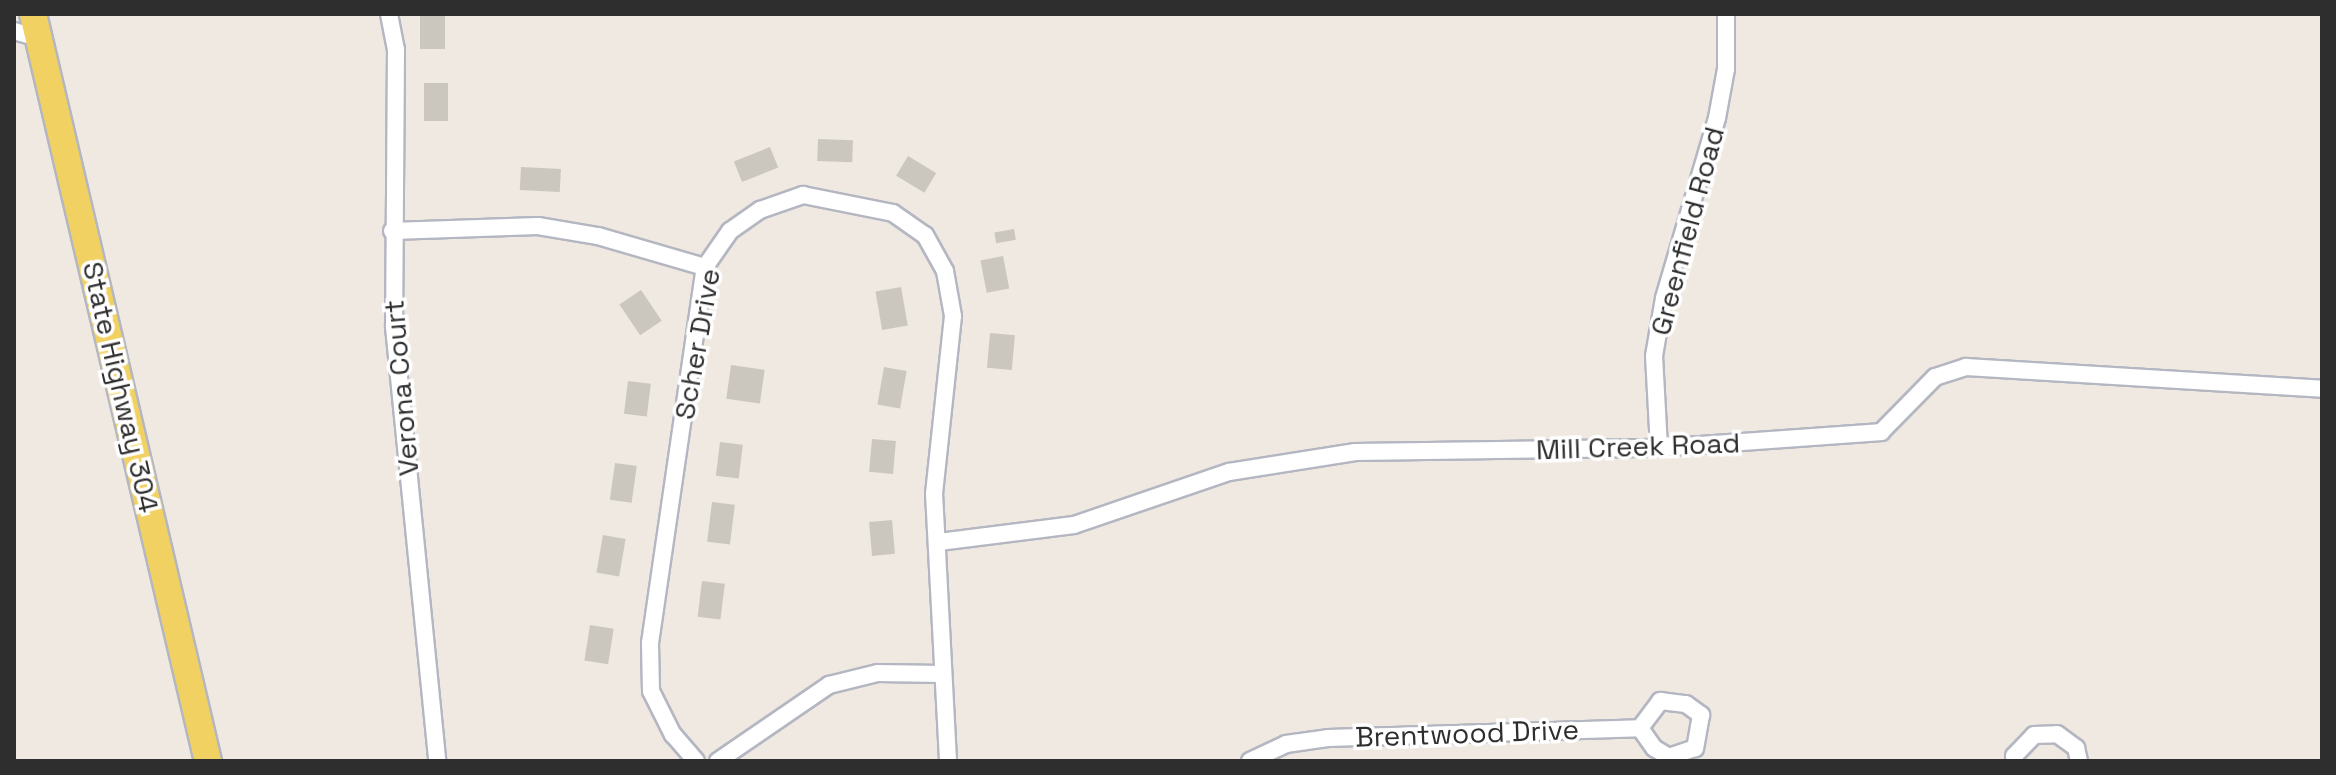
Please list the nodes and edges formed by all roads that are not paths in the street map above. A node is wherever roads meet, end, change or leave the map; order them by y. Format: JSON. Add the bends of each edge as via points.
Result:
{"nodes":[{"id":1,"x":389,"y":14,"type":"edge"},
{"id":2,"x":1726,"y":14,"type":"edge"},
{"id":3,"x":29,"y":28,"type":"edge"},
{"id":4,"x":392,"y":231,"type":"junction"},
{"id":5,"x":705,"y":267,"type":"junction"},
{"id":6,"x":2322,"y":389,"type":"edge"},
{"id":7,"x":1659,"y":448,"type":"junction"},
{"id":8,"x":939,"y":542,"type":"junction"},
{"id":9,"x":943,"y":674,"type":"junction"},
{"id":10,"x":1640,"y":728,"type":"dead end"},
{"id":11,"x":208,"y":761,"type":"edge"},
{"id":12,"x":437,"y":761,"type":"edge"},
{"id":13,"x":696,"y":761,"type":"edge"},
{"id":14,"x":718,"y":761,"type":"edge"},
{"id":15,"x":948,"y":761,"type":"edge"},
{"id":16,"x":1250,"y":761,"type":"edge"},
{"id":17,"x":2015,"y":761,"type":"edge"},
{"id":18,"x":2079,"y":761,"type":"edge"}],
"edges":[{"from":1,"to":4,"type":"street","name":"Verona Court","via":[[396,49]]},
{"from":2,"to":7,"type":"street","name":"Greenfield Road","via":[[1726,69],[1717,118],[1664,298],[1654,356]]},
{"from":3,"to":11,"type":"main road","name":"State Highway 304"},
{"from":4,"to":5,"type":"street","via":[[538,226],[598,236]]},
{"from":4,"to":12,"type":"street","name":"Verona Court","via":[[394,327]]},
{"from":5,"to":8,"type":"street","name":"Scher Drive","via":[[730,231],[760,210],[803,195],[893,213],[925,235],[945,271],[953,316],[934,493]]},
{"from":5,"to":13,"type":"street","name":"Scher Drive","via":[[650,643],[651,691],[673,735]]},
{"from":6,"to":7,"type":"street","name":"Mill Creek Road","via":[[1966,367],[1935,377],[1881,432]]},
{"from":7,"to":8,"type":"street","name":"Mill Creek Road","via":[[1355,452],[1229,472],[1074,525]]},
{"from":8,"to":9,"type":"street","name":"Scher Drive"},
{"from":9,"to":14,"type":"street","via":[[878,673],[829,685]]},
{"from":9,"to":15,"type":"street","name":"Scher Drive"},
{"from":10,"to":16,"type":"street","name":"Brentwood Drive","via":[[1328,738],[1286,744]]},
{"from":17,"to":18,"type":"street","via":[[2034,735],[2057,734],[2076,748]]}]}
